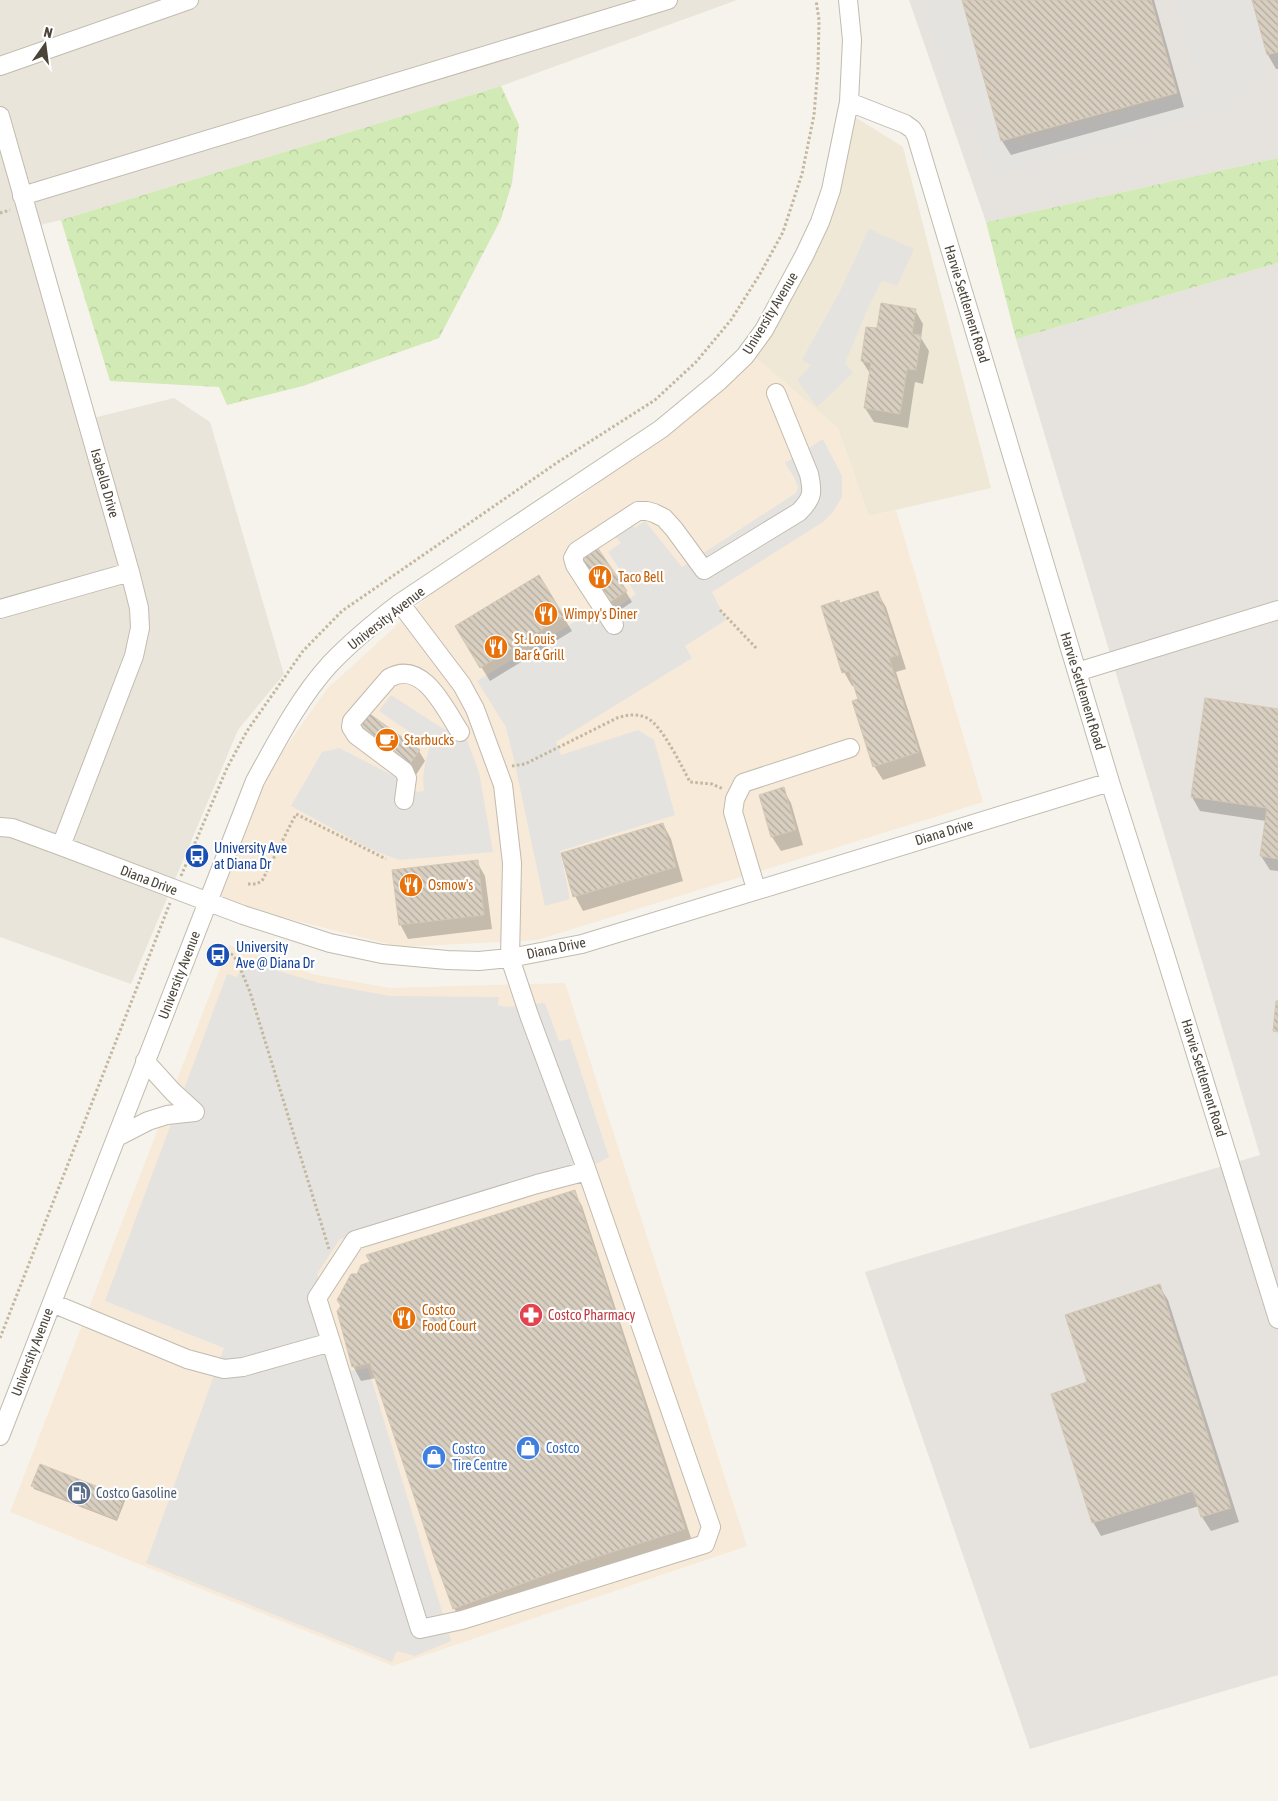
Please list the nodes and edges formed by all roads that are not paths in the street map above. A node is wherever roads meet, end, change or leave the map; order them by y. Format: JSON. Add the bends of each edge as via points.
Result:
{"nodes":[{"id":1,"x":189,"y":0,"type":"edge"},
{"id":2,"x":668,"y":0,"type":"edge"},
{"id":3,"x":848,"y":0,"type":"edge"},
{"id":4,"x":0,"y":66,"type":"edge"},
{"id":5,"x":849,"y":102,"type":"junction"},
{"id":6,"x":0,"y":116,"type":"edge"},
{"id":7,"x":22,"y":196,"type":"junction"},
{"id":8,"x":776,"y":393,"type":"dead end"},
{"id":9,"x":130,"y":572,"type":"junction"},
{"id":10,"x":400,"y":603,"type":"junction"},
{"id":11,"x":0,"y":609,"type":"edge"},
{"id":12,"x":1278,"y":610,"type":"edge"},
{"id":13,"x":614,"y":624,"type":"dead end"},
{"id":14,"x":1077,"y":672,"type":"junction"},
{"id":15,"x":460,"y":732,"type":"dead end"},
{"id":16,"x":850,"y":748,"type":"dead end"},
{"id":17,"x":1110,"y":782,"type":"junction"},
{"id":18,"x":404,"y":800,"type":"dead end"},
{"id":19,"x":0,"y":827,"type":"edge"},
{"id":20,"x":61,"y":846,"type":"junction"},
{"id":21,"x":756,"y":889,"type":"junction"},
{"id":22,"x":206,"y":903,"type":"junction"},
{"id":23,"x":510,"y":958,"type":"junction"},
{"id":24,"x":146,"y":1061,"type":"junction"},
{"id":25,"x":117,"y":1137,"type":"junction"},
{"id":26,"x":587,"y":1171,"type":"junction"},
{"id":27,"x":52,"y":1303,"type":"junction"},
{"id":28,"x":1278,"y":1319,"type":"edge"},
{"id":29,"x":331,"y":1342,"type":"junction"},
{"id":30,"x":0,"y":1436,"type":"edge"}],
"edges":[{"from":1,"to":4,"type":"street"},
{"from":2,"to":7,"type":"street"},
{"from":3,"to":5,"type":"street","name":"University Avenue","via":[[852,40]]},
{"from":5,"to":10,"type":"street","name":"University Avenue","via":[[831,190],[820,222],[764,330],[746,356],[661,429]]},
{"from":5,"to":14,"type":"street","name":"Harvie Settlement Road","via":[[904,124],[916,135]]},
{"from":6,"to":7,"type":"street","name":"Isabella Drive"},
{"from":7,"to":9,"type":"street","name":"Isabella Drive"},
{"from":8,"to":13,"type":"street","via":[[809,474],[812,496],[808,503],[799,512],[704,570],[664,518],[654,512],[638,511],[577,551],[573,558],[574,565]]},
{"from":9,"to":11,"type":"street"},
{"from":9,"to":20,"type":"street","name":"Isabella Drive","via":[[139,608],[140,628],[134,656]]},
{"from":10,"to":22,"type":"street","name":"University Avenue","via":[[329,665],[300,703],[255,781]]},
{"from":10,"to":23,"type":"street","via":[[462,685],[475,709],[503,785],[512,863]]},
{"from":12,"to":14,"type":"street"},
{"from":14,"to":17,"type":"street","name":"Harvie Settlement Road"},
{"from":15,"to":18,"type":"street","via":[[430,688],[421,679],[405,674],[389,678],[352,721],[351,727],[356,736],[404,771],[407,778]]},
{"from":16,"to":21,"type":"street","via":[[743,783],[732,812]]},
{"from":17,"to":21,"type":"street","name":"Diana Drive"},
{"from":17,"to":28,"type":"street","name":"Harvie Settlement Road"},
{"from":19,"to":20,"type":"street","name":"Diana Drive","via":[[12,828]]},
{"from":20,"to":22,"type":"street","name":"Diana Drive"},
{"from":21,"to":23,"type":"street","name":"Diana Drive","via":[[582,944]]},
{"from":22,"to":23,"type":"street","name":"Diana Drive","via":[[330,943],[382,954],[447,960]]},
{"from":22,"to":24,"type":"street","name":"University Avenue"},
{"from":23,"to":26,"type":"street"},
{"from":24,"to":25,"type":"street","name":"University Avenue"},
{"from":24,"to":25,"type":"street","via":[[195,1112],[148,1121]]},
{"from":25,"to":27,"type":"street","name":"University Avenue"},
{"from":26,"to":29,"type":"street","via":[[355,1240],[317,1298]]},
{"from":26,"to":29,"type":"street","via":[[710,1527],[705,1544],[462,1620],[420,1629]]},
{"from":27,"to":29,"type":"street","via":[[187,1359],[224,1370]]},
{"from":27,"to":30,"type":"street","name":"University Avenue"}]}
